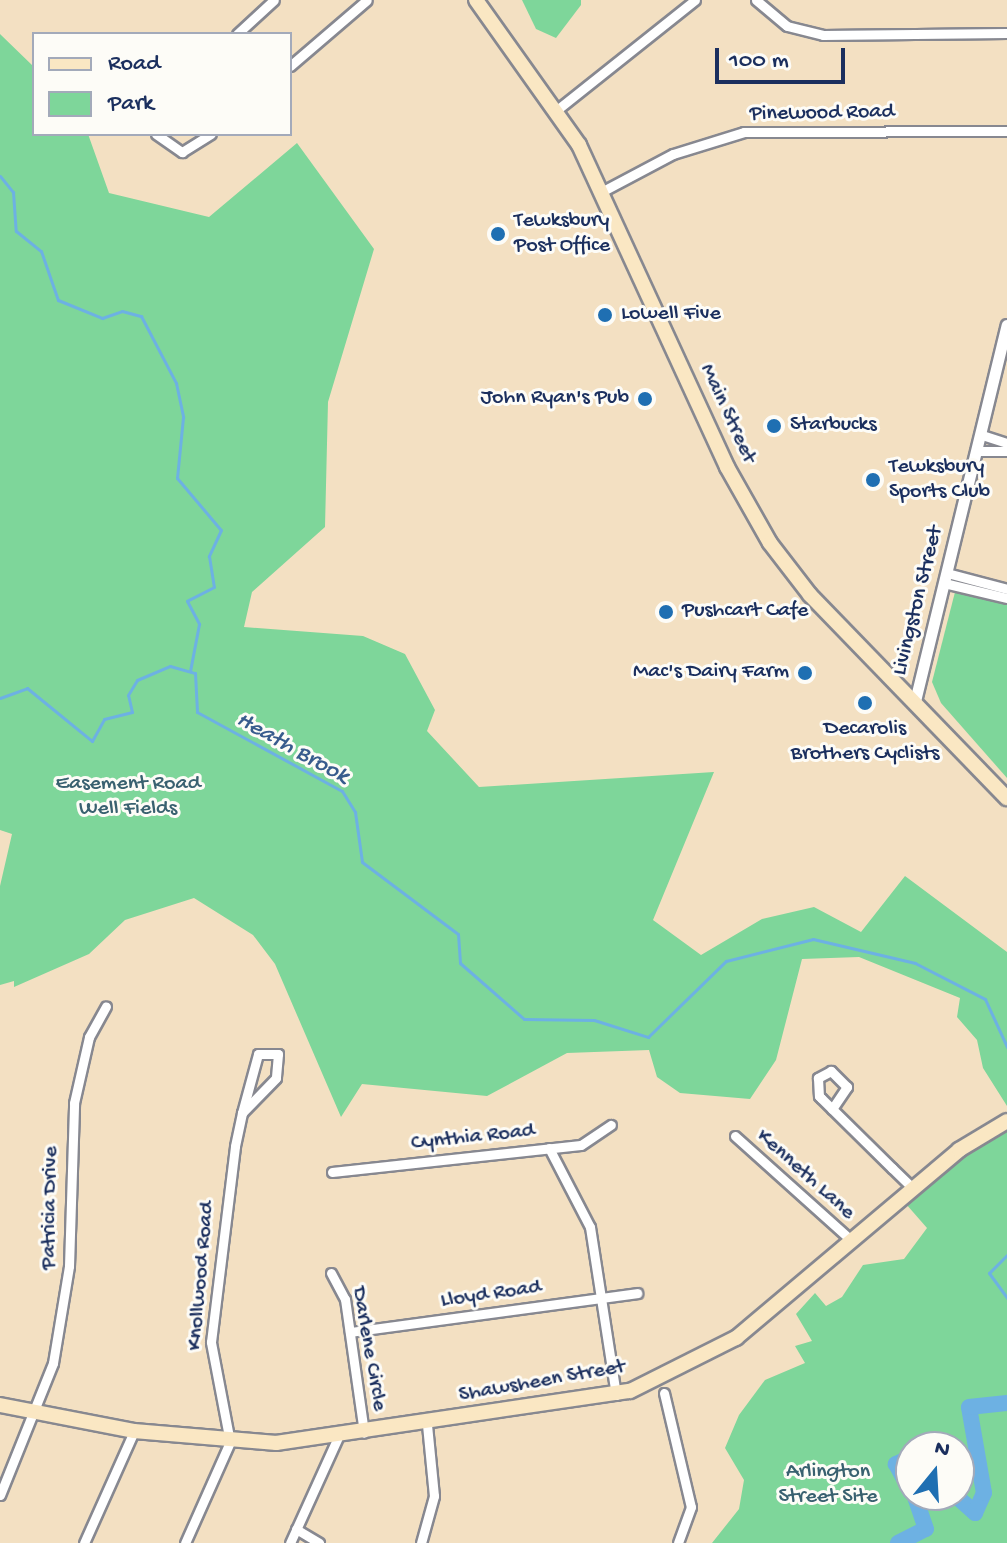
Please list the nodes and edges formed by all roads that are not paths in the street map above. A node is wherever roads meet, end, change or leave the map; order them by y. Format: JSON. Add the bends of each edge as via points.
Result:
{"nodes":[{"id":1,"x":274,"y":0,"type":"edge"},
{"id":2,"x":367,"y":0,"type":"edge"},
{"id":3,"x":476,"y":0,"type":"edge"},
{"id":4,"x":695,"y":0,"type":"edge"},
{"id":5,"x":756,"y":0,"type":"edge"},
{"id":6,"x":239,"y":32,"type":"edge"},
{"id":7,"x":1007,"y":33,"type":"edge"},
{"id":8,"x":292,"y":64,"type":"edge"},
{"id":9,"x":558,"y":109,"type":"junction"},
{"id":10,"x":1007,"y":131,"type":"edge"},
{"id":11,"x":159,"y":136,"type":"edge"},
{"id":12,"x":208,"y":136,"type":"edge"},
{"id":13,"x":603,"y":191,"type":"junction"},
{"id":14,"x":1007,"y":325,"type":"edge"},
{"id":15,"x":982,"y":435,"type":"junction"},
{"id":16,"x":1007,"y":443,"type":"edge"},
{"id":17,"x":978,"y":451,"type":"junction"},
{"id":18,"x":1007,"y":451,"type":"edge"},
{"id":19,"x":946,"y":578,"type":"junction"},
{"id":20,"x":1007,"y":589,"type":"edge"},
{"id":21,"x":1007,"y":598,"type":"edge"},
{"id":22,"x":915,"y":701,"type":"junction"},
{"id":23,"x":1007,"y":798,"type":"edge"},
{"id":24,"x":106,"y":1006,"type":"dead end"},
{"id":25,"x":832,"y":1109,"type":"dead end"},
{"id":26,"x":242,"y":1113,"type":"junction"},
{"id":27,"x":1007,"y":1121,"type":"edge"},
{"id":28,"x":611,"y":1125,"type":"dead end"},
{"id":29,"x":735,"y":1136,"type":"dead end"},
{"id":30,"x":549,"y":1148,"type":"junction"},
{"id":31,"x":332,"y":1172,"type":"dead end"},
{"id":32,"x":913,"y":1188,"type":"junction"},
{"id":33,"x":851,"y":1240,"type":"junction"},
{"id":34,"x":331,"y":1273,"type":"dead end"},
{"id":35,"x":637,"y":1293,"type":"dead end"},
{"id":36,"x":601,"y":1298,"type":"junction"},
{"id":37,"x":350,"y":1332,"type":"junction"},
{"id":38,"x":664,"y":1393,"type":"dead end"},
{"id":39,"x":616,"y":1395,"type":"junction"},
{"id":40,"x":0,"y":1405,"type":"edge"},
{"id":41,"x":37,"y":1414,"type":"junction"},
{"id":42,"x":427,"y":1424,"type":"junction"},
{"id":43,"x":134,"y":1431,"type":"junction"},
{"id":44,"x":364,"y":1433,"type":"junction"},
{"id":45,"x":338,"y":1437,"type":"junction"},
{"id":46,"x":230,"y":1442,"type":"junction"},
{"id":47,"x":0,"y":1495,"type":"edge"},
{"id":48,"x":296,"y":1529,"type":"junction"},
{"id":49,"x":84,"y":1543,"type":"edge"},
{"id":50,"x":185,"y":1543,"type":"edge"},
{"id":51,"x":290,"y":1543,"type":"edge"},
{"id":52,"x":319,"y":1543,"type":"edge"},
{"id":53,"x":421,"y":1543,"type":"edge"},
{"id":54,"x":678,"y":1543,"type":"edge"}],
"edges":[{"from":1,"to":6,"type":"street"},
{"from":2,"to":8,"type":"street"},
{"from":3,"to":9,"type":"main road","name":"Main Street"},
{"from":4,"to":9,"type":"street"},
{"from":5,"to":7,"type":"street","via":[[787,26],[823,35]]},
{"from":9,"to":13,"type":"main road","name":"Main Street"},
{"from":10,"to":13,"type":"street","name":"Pinewood Road","via":[[744,132],[673,154]]},
{"from":11,"to":12,"type":"street","via":[[182,152]]},
{"from":13,"to":22,"type":"main road","name":"Main Street","via":[[752,515],[810,595]]},
{"from":14,"to":15,"type":"street","name":"Livingston Street"},
{"from":15,"to":16,"type":"street"},
{"from":15,"to":17,"type":"street","name":"Livingston Street"},
{"from":17,"to":18,"type":"street"},
{"from":17,"to":19,"type":"street","name":"Livingston Street"},
{"from":19,"to":20,"type":"street"},
{"from":19,"to":21,"type":"street"},
{"from":19,"to":22,"type":"street","name":"Livingston Street"},
{"from":22,"to":23,"type":"main road","name":"Main Street"},
{"from":24,"to":41,"type":"street","name":"Patricia Drive","via":[[89,1037],[74,1103],[67,1288]]},
{"from":25,"to":32,"type":"street"},
{"from":26,"to":26,"type":"street","name":"Knollwood Road","via":[[276,1078],[278,1054],[259,1052]]},
{"from":26,"to":46,"type":"street","name":"Knollwood Road","via":[[211,1327],[214,1386]]},
{"from":27,"to":32,"type":"main road","name":"Shawsheen Street"},
{"from":28,"to":30,"type":"street","name":"Cynthia Road","via":[[590,1142]]},
{"from":29,"to":33,"type":"street","name":"Kenneth Lane"},
{"from":30,"to":31,"type":"street","name":"Cynthia Road"},
{"from":30,"to":36,"type":"street","via":[[590,1227]]},
{"from":32,"to":33,"type":"main road","name":"Shawsheen Street"},
{"from":33,"to":39,"type":"main road","name":"Shawsheen Street","via":[[736,1338],[683,1370]]},
{"from":34,"to":37,"type":"street","name":"Darlene Circle","via":[[343,1292]]},
{"from":35,"to":36,"type":"street","name":"Lloyd Road"},
{"from":36,"to":37,"type":"street","name":"Lloyd Road"},
{"from":36,"to":39,"type":"street"},
{"from":37,"to":44,"type":"street","name":"Darlene Circle"},
{"from":38,"to":54,"type":"street","via":[[691,1507]]},
{"from":39,"to":42,"type":"main road","name":"Shawsheen Street"},
{"from":40,"to":41,"type":"main road","name":"Shawsheen Street"},
{"from":41,"to":43,"type":"main road","name":"Shawsheen Street"},
{"from":41,"to":47,"type":"street","name":"Patricia Drive"},
{"from":42,"to":44,"type":"main road","name":"Shawsheen Street"},
{"from":42,"to":53,"type":"street","via":[[434,1496]]},
{"from":43,"to":46,"type":"main road","name":"Shawsheen Street"},
{"from":43,"to":49,"type":"street"},
{"from":44,"to":45,"type":"main road","name":"Shawsheen Street"},
{"from":45,"to":46,"type":"main road","name":"Shawsheen Street"},
{"from":45,"to":48,"type":"street"},
{"from":46,"to":50,"type":"street"},
{"from":48,"to":51,"type":"street"},
{"from":48,"to":52,"type":"street"}]}
